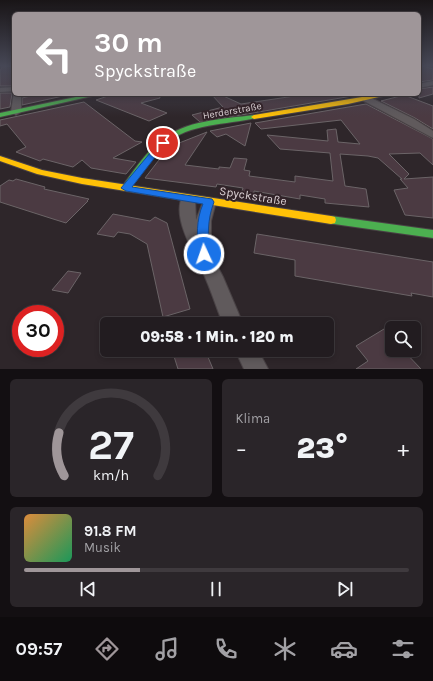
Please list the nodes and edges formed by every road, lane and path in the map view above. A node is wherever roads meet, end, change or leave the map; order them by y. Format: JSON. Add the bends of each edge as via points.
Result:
{"nodes":[{"id":1,"x":433,"y":83,"type":"edge"},
{"id":2,"x":421,"y":86,"type":"edge"},
{"id":3,"x":12,"y":89,"type":"edge"},
{"id":4,"x":0,"y":90,"type":"edge"},
{"id":5,"x":17,"y":96,"type":"edge"},
{"id":6,"x":89,"y":96,"type":"edge"},
{"id":7,"x":380,"y":96,"type":"edge"},
{"id":8,"x":366,"y":99,"type":"junction"},
{"id":9,"x":16,"y":112,"type":"junction"},
{"id":10,"x":0,"y":115,"type":"edge"},
{"id":11,"x":433,"y":135,"type":"edge"},
{"id":12,"x":0,"y":158,"type":"edge"},
{"id":13,"x":126,"y":188,"type":"junction"},
{"id":14,"x":188,"y":198,"type":"junction"},
{"id":15,"x":209,"y":202,"type":"junction"},
{"id":16,"x":433,"y":234,"type":"edge"},
{"id":17,"x":204,"y":254,"type":"junction"},
{"id":18,"x":230,"y":317,"type":"edge"},
{"id":19,"x":250,"y":357,"type":"edge"},
{"id":20,"x":256,"y":369,"type":"edge"}],
"edges":[{"from":1,"to":2,"type":"street"},
{"from":3,"to":4,"type":"street"},
{"from":5,"to":9,"type":"street"},
{"from":6,"to":9,"type":"street"},
{"from":7,"to":8,"type":"street","name":"Herderstraße"},
{"from":8,"to":11,"type":"street"},
{"from":8,"to":13,"type":"street","name":"Herderstraße","via":[[239,120],[179,133],[163,143]]},
{"from":9,"to":10,"type":"street"},
{"from":12,"to":13,"type":"street","name":"Spyckstraße","via":[[42,172]]},
{"from":13,"to":14,"type":"street","name":"Spyckstraße"},
{"from":14,"to":15,"type":"street","name":"Spyckstraße"},
{"from":14,"to":17,"type":"street","via":[[191,229]]},
{"from":15,"to":16,"type":"street","name":"Spyckstraße"},
{"from":15,"to":17,"type":"street","via":[[202,225]]},
{"from":17,"to":18,"type":"street"},
{"from":19,"to":20,"type":"street"}]}
